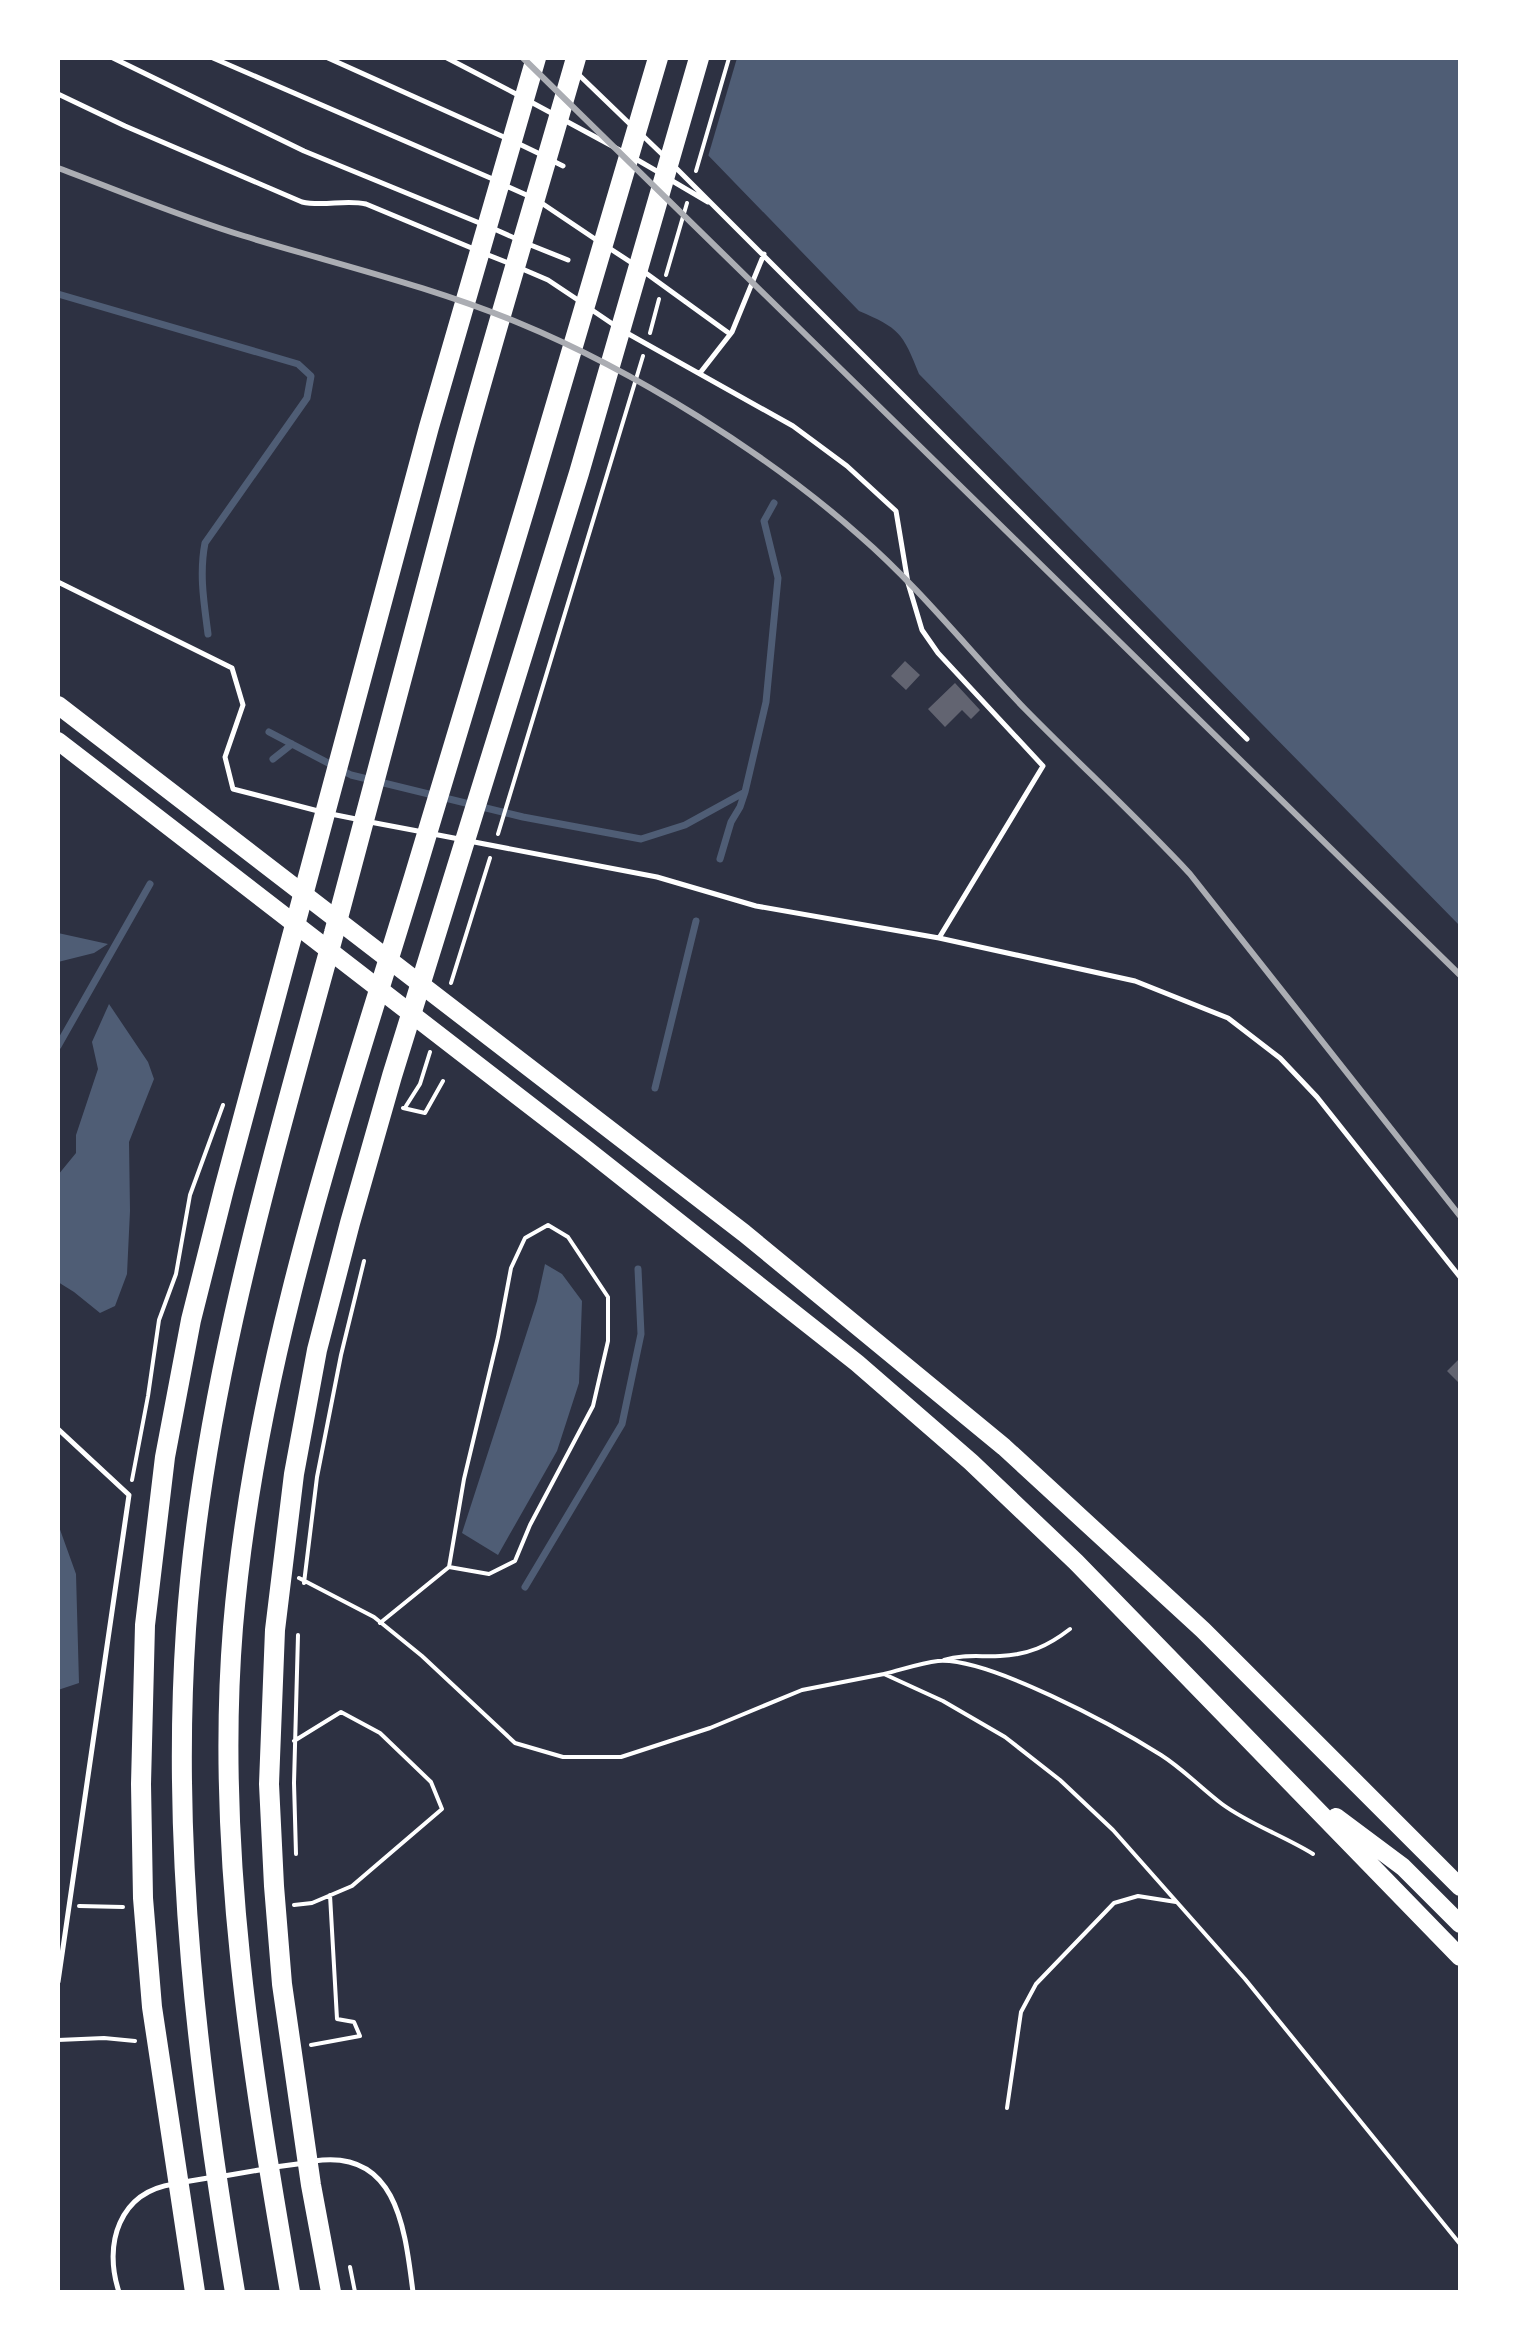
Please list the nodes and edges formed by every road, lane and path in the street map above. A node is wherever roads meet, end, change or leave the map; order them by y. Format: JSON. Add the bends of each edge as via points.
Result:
{"nodes":[{"id":1,"x":113,"y":58,"type":"edge"},
{"id":2,"x":213,"y":58,"type":"edge"},
{"id":3,"x":328,"y":58,"type":"edge"},
{"id":4,"x":447,"y":58,"type":"edge"},
{"id":5,"x":536,"y":58,"type":"edge"},
{"id":6,"x":562,"y":58,"type":"edge"},
{"id":7,"x":576,"y":58,"type":"edge"},
{"id":8,"x":658,"y":58,"type":"edge"},
{"id":9,"x":699,"y":58,"type":"edge"},
{"id":10,"x":729,"y":58,"type":"edge"},
{"id":11,"x":58,"y":94,"type":"edge"},
{"id":12,"x":563,"y":166,"type":"dead end"},
{"id":13,"x":694,"y":179,"type":"dead end"},
{"id":14,"x":690,"y":194,"type":"dead end"},
{"id":15,"x":716,"y":206,"type":"junction"},
{"id":16,"x":764,"y":254,"type":"junction"},
{"id":17,"x":568,"y":260,"type":"dead end"},
{"id":18,"x":730,"y":334,"type":"junction"},
{"id":19,"x":700,"y":373,"type":"junction"},
{"id":20,"x":58,"y":582,"type":"edge"},
{"id":21,"x":58,"y":705,"type":"edge"},
{"id":22,"x":1247,"y":739,"type":"dead end"},
{"id":23,"x":58,"y":741,"type":"edge"},
{"id":24,"x":495,"y":843,"type":"dead end"},
{"id":25,"x":490,"y":858,"type":"dead end"},
{"id":26,"x":939,"y":938,"type":"junction"},
{"id":27,"x":448,"y":993,"type":"dead end"},
{"id":28,"x":434,"y":1039,"type":"dead end"},
{"id":29,"x":402,"y":1122,"type":"dead end"},
{"id":30,"x":365,"y":1257,"type":"dead end"},
{"id":31,"x":1460,"y":1277,"type":"edge"},
{"id":32,"x":58,"y":1429,"type":"edge"},
{"id":33,"x":449,"y":1567,"type":"junction"},
{"id":34,"x":291,"y":1574,"type":"dead end"},
{"id":35,"x":304,"y":1585,"type":"dead end"},
{"id":36,"x":381,"y":1623,"type":"junction"},
{"id":37,"x":1070,"y":1629,"type":"dead end"},
{"id":38,"x":298,"y":1631,"type":"dead end"},
{"id":39,"x":937,"y":1661,"type":"junction"},
{"id":40,"x":884,"y":1674,"type":"junction"},
{"id":41,"x":407,"y":1760,"type":"dead end"},
{"id":42,"x":1292,"y":1784,"type":"junction"},
{"id":43,"x":408,"y":1838,"type":"dead end"},
{"id":44,"x":1313,"y":1854,"type":"dead end"},
{"id":45,"x":296,"y":1855,"type":"dead end"},
{"id":46,"x":1460,"y":1887,"type":"edge"},
{"id":47,"x":330,"y":1895,"type":"dead end"},
{"id":48,"x":298,"y":1898,"type":"dead end"},
{"id":49,"x":1178,"y":1902,"type":"junction"},
{"id":50,"x":299,"y":1912,"type":"dead end"},
{"id":51,"x":1460,"y":1924,"type":"edge"},
{"id":52,"x":1460,"y":1957,"type":"edge"},
{"id":53,"x":58,"y":1982,"type":"edge"},
{"id":54,"x":360,"y":2036,"type":"dead end"},
{"id":55,"x":313,"y":2042,"type":"dead end"},
{"id":56,"x":315,"y":2058,"type":"dead end"},
{"id":57,"x":1007,"y":2108,"type":"dead end"},
{"id":58,"x":1460,"y":2244,"type":"edge"},
{"id":59,"x":349,"y":2263,"type":"dead end"},
{"id":60,"x":288,"y":2283,"type":"edge"},
{"id":61,"x":234,"y":2287,"type":"edge"},
{"id":62,"x":195,"y":2290,"type":"edge"},
{"id":63,"x":119,"y":2292,"type":"edge"},
{"id":64,"x":331,"y":2292,"type":"edge"},
{"id":65,"x":355,"y":2292,"type":"edge"},
{"id":66,"x":413,"y":2292,"type":"edge"}],
"edges":[{"from":1,"to":17,"type":"lane","via":[[304,151]]},
{"from":2,"to":18,"type":"lane","via":[[538,201]]},
{"from":3,"to":12,"type":"lane"},
{"from":4,"to":15,"type":"lane"},
{"from":5,"to":62,"type":"highway","via":[[429,427],[224,1189],[191,1320],[165,1457],[145,1625],[143,1898],[152,2007]]},
{"from":6,"to":15,"type":"lane"},
{"from":7,"to":61,"type":"highway","via":[[466,439],[282,1125],[231,1329],[206,1463],[186,1627],[184,1894],[193,2000]]},
{"from":8,"to":60,"type":"highway","via":[[311,1213],[278,1340],[253,1469],[233,1629],[232,1890],[242,1991]]},
{"from":9,"to":64,"type":"highway","via":[[579,473],[363,1179],[317,1350],[294,1474],[275,1630],[269,1784],[282,1984]]},
{"from":10,"to":13,"type":"path"},
{"from":11,"to":19,"type":"lane","via":[[302,202],[366,204],[548,280],[633,337]]},
{"from":14,"to":24,"type":"path"},
{"from":15,"to":16,"type":"lane"},
{"from":16,"to":18,"type":"lane"},
{"from":16,"to":22,"type":"lane"},
{"from":18,"to":19,"type":"lane"},
{"from":19,"to":26,"type":"lane","via":[[793,426],[896,511],[922,630],[1043,766]]},
{"from":20,"to":26,"type":"lane","via":[[232,668],[243,705],[225,757],[233,789],[335,815],[657,877],[756,906]]},
{"from":21,"to":46,"type":"highway","via":[[744,1233],[1004,1447],[1203,1630]]},
{"from":23,"to":42,"type":"highway","via":[[857,1363],[1076,1562]]},
{"from":25,"to":27,"type":"path"},
{"from":26,"to":31,"type":"lane","via":[[1135,981],[1228,1018],[1280,1058],[1317,1097]]},
{"from":28,"to":29,"type":"path"},
{"from":30,"to":35,"type":"path","via":[[317,1477]]},
{"from":32,"to":53,"type":"lane","via":[[129,1495]]},
{"from":33,"to":33,"type":"path","via":[[511,1268],[525,1238],[548,1225],[568,1237],[608,1297],[608,1341],[593,1406],[515,1561],[489,1574]]},
{"from":33,"to":36,"type":"path"},
{"from":34,"to":36,"type":"path"},
{"from":36,"to":40,"type":"path","via":[[515,1743],[563,1757],[621,1757],[802,1690]]},
{"from":37,"to":39,"type":"path","via":[[1033,1651]]},
{"from":38,"to":45,"type":"path"},
{"from":39,"to":40,"type":"path"},
{"from":39,"to":44,"type":"path","via":[[964,1663],[1012,1679],[1084,1713],[1161,1755],[1223,1805]]},
{"from":40,"to":49,"type":"path","via":[[1005,1737],[1113,1830]]},
{"from":41,"to":43,"type":"path","via":[[431,1782],[442,1809]]},
{"from":42,"to":51,"type":"highway","via":[[1403,1867]]},
{"from":42,"to":52,"type":"highway"},
{"from":47,"to":54,"type":"path","via":[[337,2019],[354,2022]]},
{"from":48,"to":50,"type":"path"},
{"from":49,"to":57,"type":"path","via":[[1138,1896],[1114,1903],[1036,1984],[1021,2012]]},
{"from":49,"to":58,"type":"path"},
{"from":55,"to":56,"type":"path"},
{"from":59,"to":65,"type":"path"},
{"from":63,"to":66,"type":"lane","via":[[113,2240],[138,2198],[160,2186],[337,2157],[379,2179],[394,2198]]}]}
